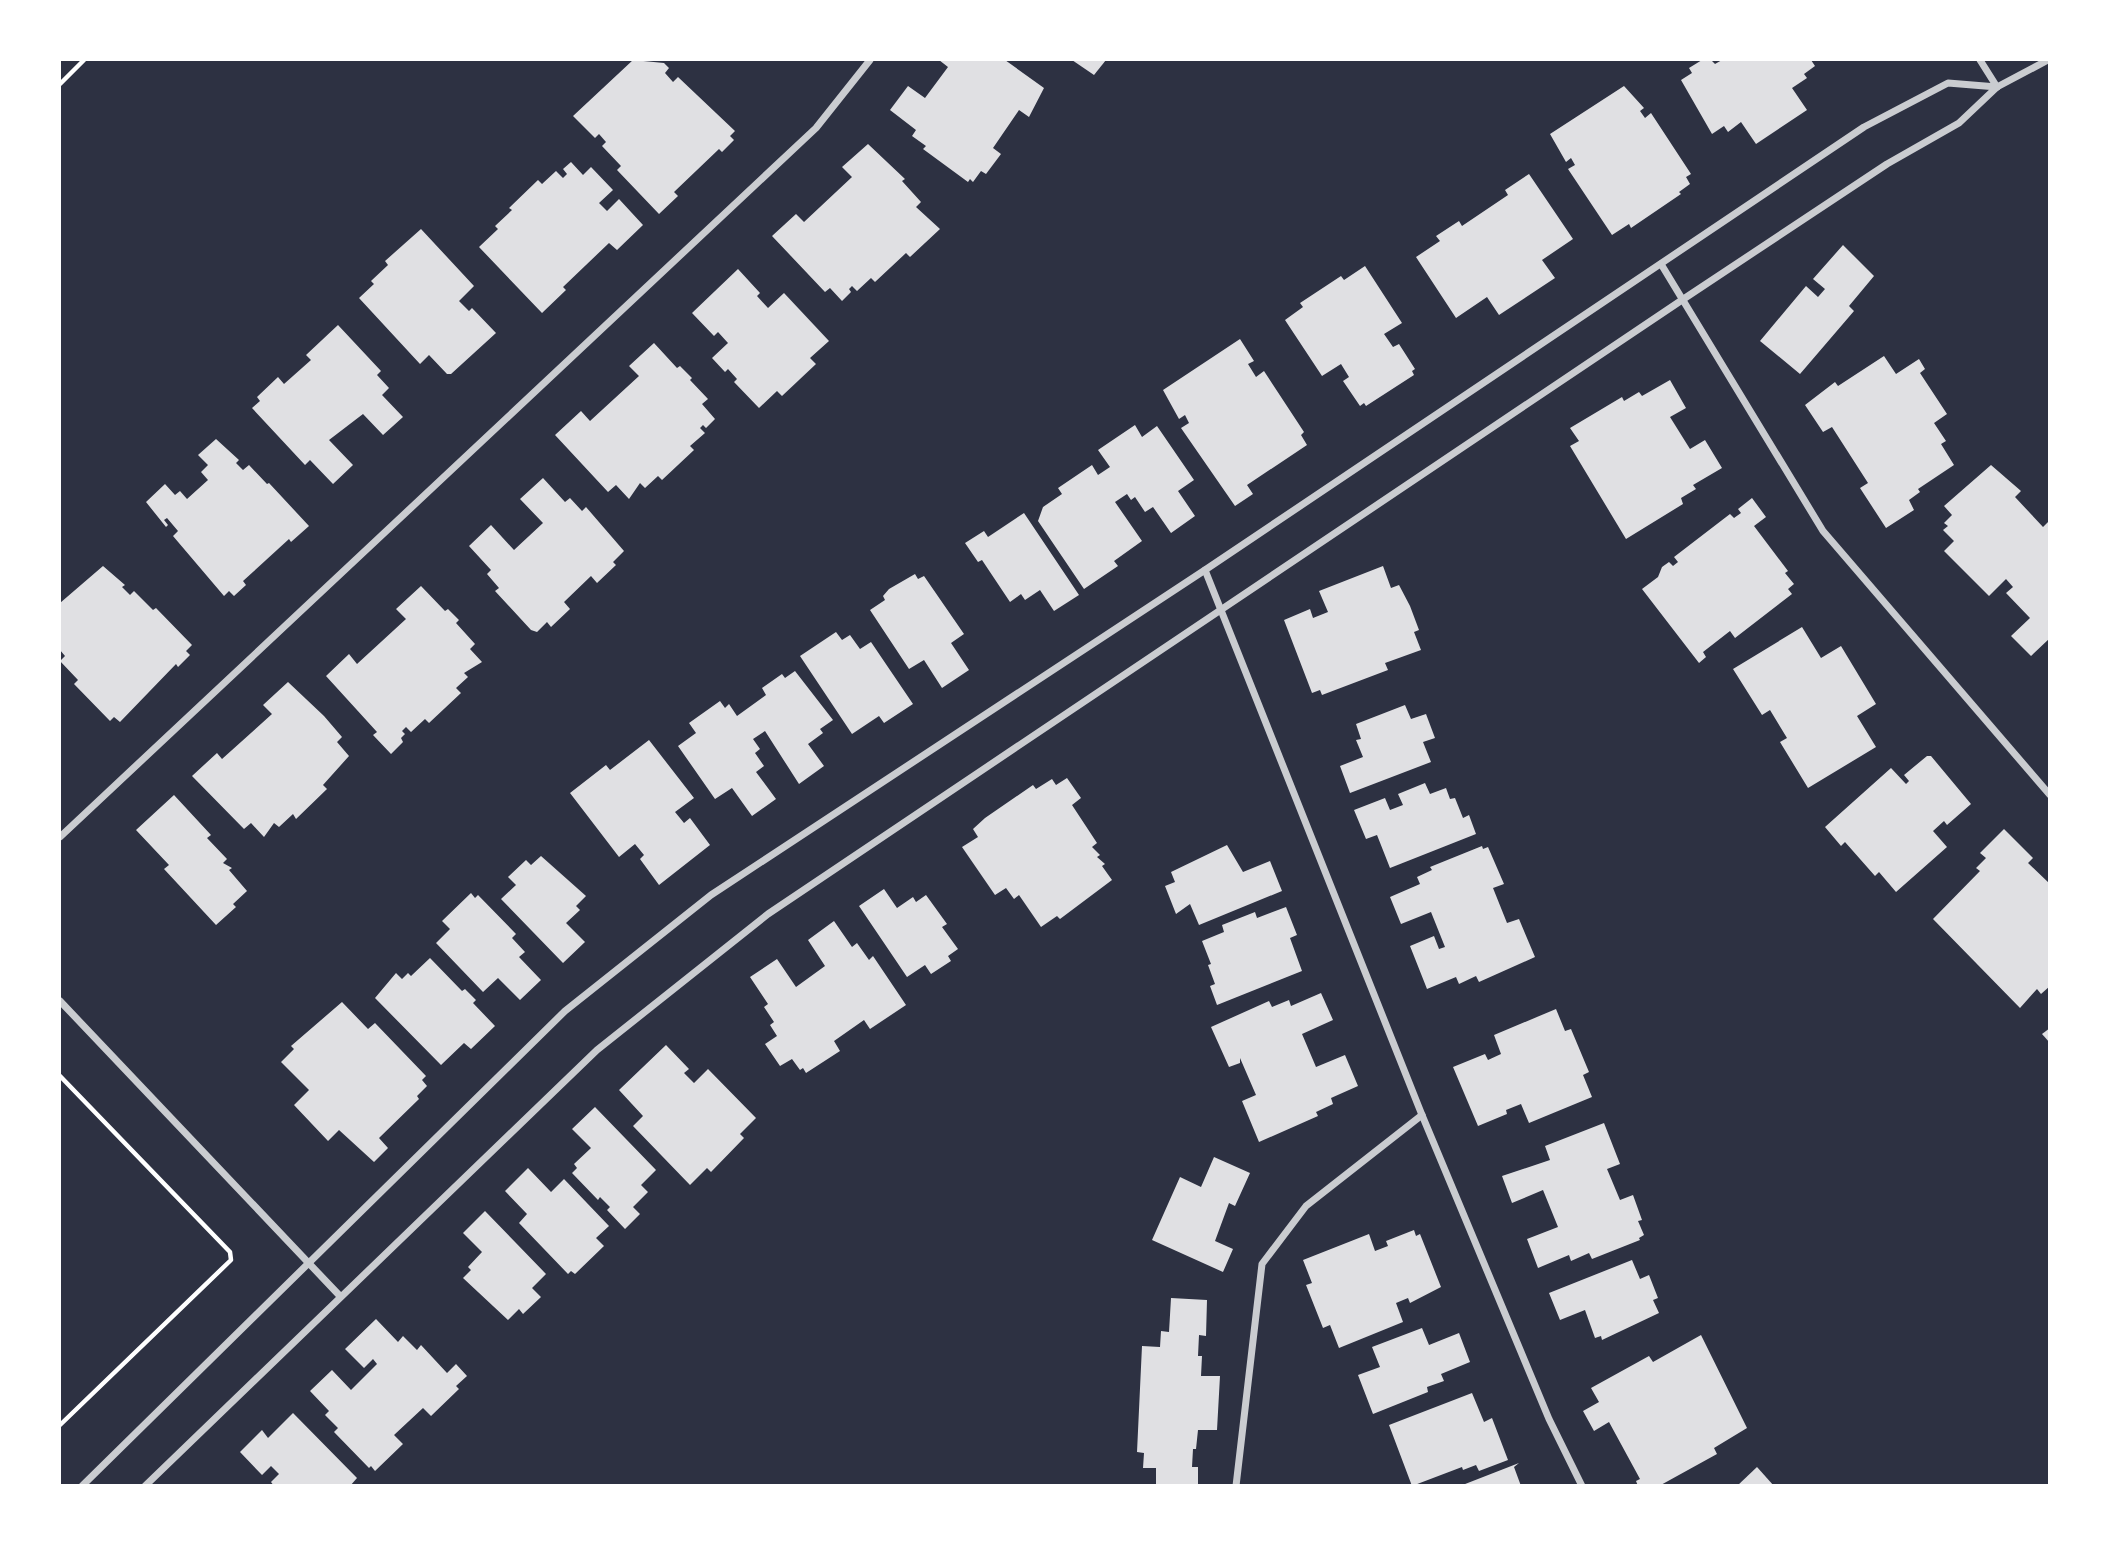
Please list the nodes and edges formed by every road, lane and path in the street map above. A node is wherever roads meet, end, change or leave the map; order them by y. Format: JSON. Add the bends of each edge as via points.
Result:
{"nodes":[{"id":1,"x":84,"y":60,"type":"edge"},
{"id":2,"x":870,"y":60,"type":"edge"},
{"id":3,"x":1980,"y":60,"type":"edge"},
{"id":4,"x":2048,"y":60,"type":"edge"},
{"id":5,"x":60,"y":84,"type":"edge"},
{"id":6,"x":1997,"y":87,"type":"junction"},
{"id":7,"x":1661,"y":264,"type":"junction"},
{"id":8,"x":1682,"y":300,"type":"junction"},
{"id":9,"x":1205,"y":570,"type":"junction"},
{"id":10,"x":1221,"y":610,"type":"junction"},
{"id":11,"x":2049,"y":795,"type":"edge"},
{"id":12,"x":60,"y":836,"type":"edge"},
{"id":13,"x":60,"y":1000,"type":"edge"},
{"id":14,"x":60,"y":1076,"type":"edge"},
{"id":15,"x":1422,"y":1115,"type":"junction"},
{"id":16,"x":308,"y":1264,"type":"junction"},
{"id":17,"x":339,"y":1295,"type":"junction"},
{"id":18,"x":60,"y":1425,"type":"edge"},
{"id":19,"x":82,"y":1486,"type":"edge"},
{"id":20,"x":145,"y":1486,"type":"edge"},
{"id":21,"x":1236,"y":1486,"type":"edge"},
{"id":22,"x":1582,"y":1486,"type":"edge"}],
"edges":[{"from":1,"to":5,"type":"path"},
{"from":2,"to":12,"type":"street","via":[[817,128]]},
{"from":3,"to":6,"type":"street"},
{"from":4,"to":6,"type":"street"},
{"from":6,"to":7,"type":"street","via":[[1948,83],[1864,127]]},
{"from":6,"to":8,"type":"street","via":[[1959,123],[1887,164]]},
{"from":7,"to":8,"type":"street"},
{"from":7,"to":9,"type":"street"},
{"from":8,"to":10,"type":"street"},
{"from":8,"to":11,"type":"street","via":[[1823,531]]},
{"from":9,"to":10,"type":"street"},
{"from":9,"to":16,"type":"street","via":[[712,895],[565,1011]]},
{"from":10,"to":15,"type":"street"},
{"from":10,"to":17,"type":"street","via":[[768,914],[689,974],[597,1050]]},
{"from":13,"to":16,"type":"street"},
{"from":14,"to":18,"type":"path","via":[[230,1252],[231,1259]]},
{"from":15,"to":21,"type":"street","via":[[1306,1206],[1262,1264]]},
{"from":15,"to":22,"type":"street","via":[[1549,1419]]},
{"from":16,"to":17,"type":"street"},
{"from":16,"to":19,"type":"street"},
{"from":17,"to":20,"type":"street"}]}
